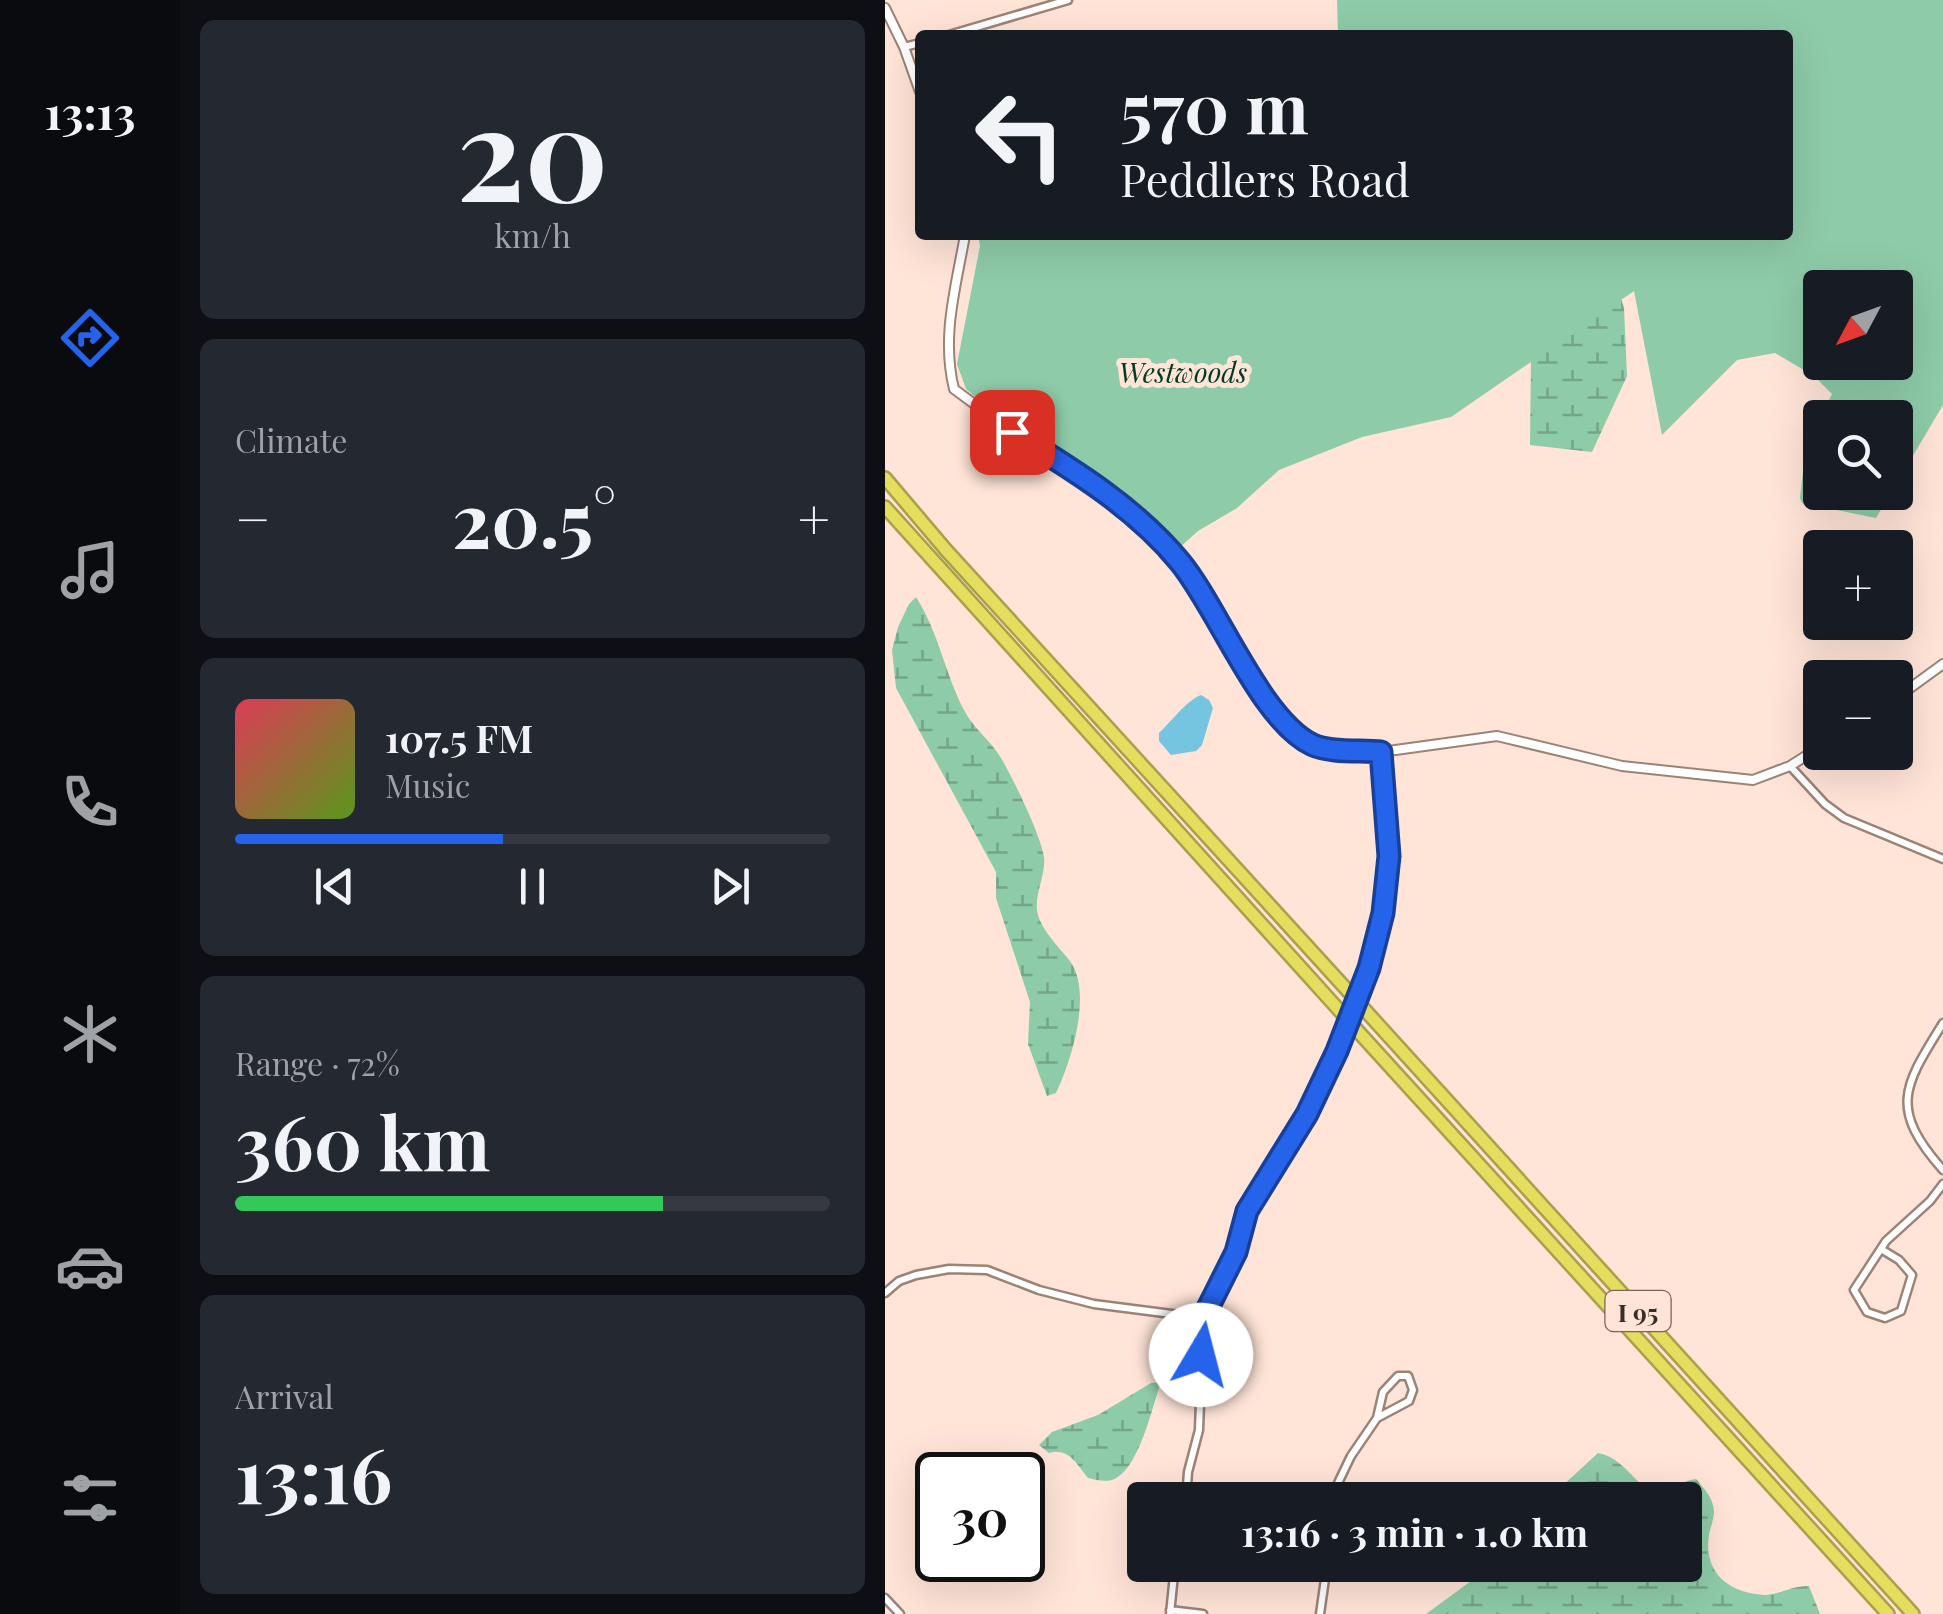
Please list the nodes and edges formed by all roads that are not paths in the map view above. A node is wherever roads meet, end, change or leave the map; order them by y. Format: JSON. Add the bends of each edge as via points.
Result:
{"nodes":[{"id":1,"x":1068,"y":0,"type":"edge"},
{"id":2,"x":885,"y":8,"type":"edge"},
{"id":3,"x":966,"y":30,"type":"edge"},
{"id":4,"x":915,"y":44,"type":"edge"},
{"id":5,"x":904,"y":47,"type":"junction"},
{"id":6,"x":915,"y":78,"type":"edge"},
{"id":7,"x":964,"y":240,"type":"edge"},
{"id":8,"x":885,"y":478,"type":"edge"},
{"id":9,"x":885,"y":507,"type":"edge"},
{"id":10,"x":1943,"y":664,"type":"edge"},
{"id":11,"x":1913,"y":686,"type":"edge"},
{"id":12,"x":1381,"y":752,"type":"junction"},
{"id":13,"x":1803,"y":757,"type":"edge"},
{"id":14,"x":1789,"y":766,"type":"junction"},
{"id":15,"x":1943,"y":859,"type":"edge"},
{"id":16,"x":1943,"y":1023,"type":"edge"},
{"id":17,"x":1943,"y":1170,"type":"edge"},
{"id":18,"x":1943,"y":1184,"type":"edge"},
{"id":19,"x":1881,"y":1248,"type":"junction"},
{"id":20,"x":885,"y":1293,"type":"edge"},
{"id":21,"x":1203,"y":1318,"type":"junction"},
{"id":22,"x":1377,"y":1418,"type":"junction"},
{"id":23,"x":1187,"y":1482,"type":"edge"},
{"id":24,"x":1342,"y":1482,"type":"edge"},
{"id":25,"x":1173,"y":1582,"type":"edge"},
{"id":26,"x":1324,"y":1582,"type":"edge"},
{"id":27,"x":885,"y":1598,"type":"edge"},
{"id":28,"x":1170,"y":1612,"type":"edge"},
{"id":29,"x":900,"y":1614,"type":"edge"},
{"id":30,"x":1203,"y":1614,"type":"edge"},
{"id":31,"x":1319,"y":1614,"type":"edge"},
{"id":32,"x":1889,"y":1614,"type":"edge"},
{"id":33,"x":1913,"y":1614,"type":"edge"}],
"edges":[{"from":1,"to":3,"type":"street"},
{"from":2,"to":5,"type":"street"},
{"from":4,"to":5,"type":"street"},
{"from":5,"to":6,"type":"street"},
{"from":7,"to":12,"type":"street","via":[[947,358],[954,388],[1093,481],[1180,562],[1296,734],[1316,747]]},
{"from":8,"to":33,"type":"highway","number":"I 95","bridge":true},
{"from":9,"to":32,"type":"highway","number":"I 95","bridge":true},
{"from":10,"to":11,"type":"street"},
{"from":12,"to":14,"type":"street","via":[[1497,736],[1663,771],[1753,780]]},
{"from":12,"to":21,"type":"street","via":[[1389,856],[1369,968],[1337,1051],[1247,1211],[1236,1252]]},
{"from":13,"to":14,"type":"street"},
{"from":14,"to":15,"type":"street","via":[[1844,818]]},
{"from":16,"to":17,"type":"street","via":[[1911,1074],[1905,1098],[1911,1125]]},
{"from":18,"to":19,"type":"street"},
{"from":19,"to":19,"type":"street","via":[[1854,1290],[1867,1312],[1885,1318],[1901,1311],[1912,1275]]},
{"from":20,"to":21,"type":"street","via":[[915,1275],[987,1270],[1094,1304]]},
{"from":21,"to":23,"type":"street","via":[[1199,1430]]},
{"from":22,"to":22,"type":"street","via":[[1409,1401],[1408,1376],[1398,1376],[1383,1392]]},
{"from":22,"to":24,"type":"street"},
{"from":25,"to":28,"type":"street"},
{"from":26,"to":31,"type":"street"},
{"from":27,"to":29,"type":"street"},
{"from":28,"to":30,"type":"street"}]}
